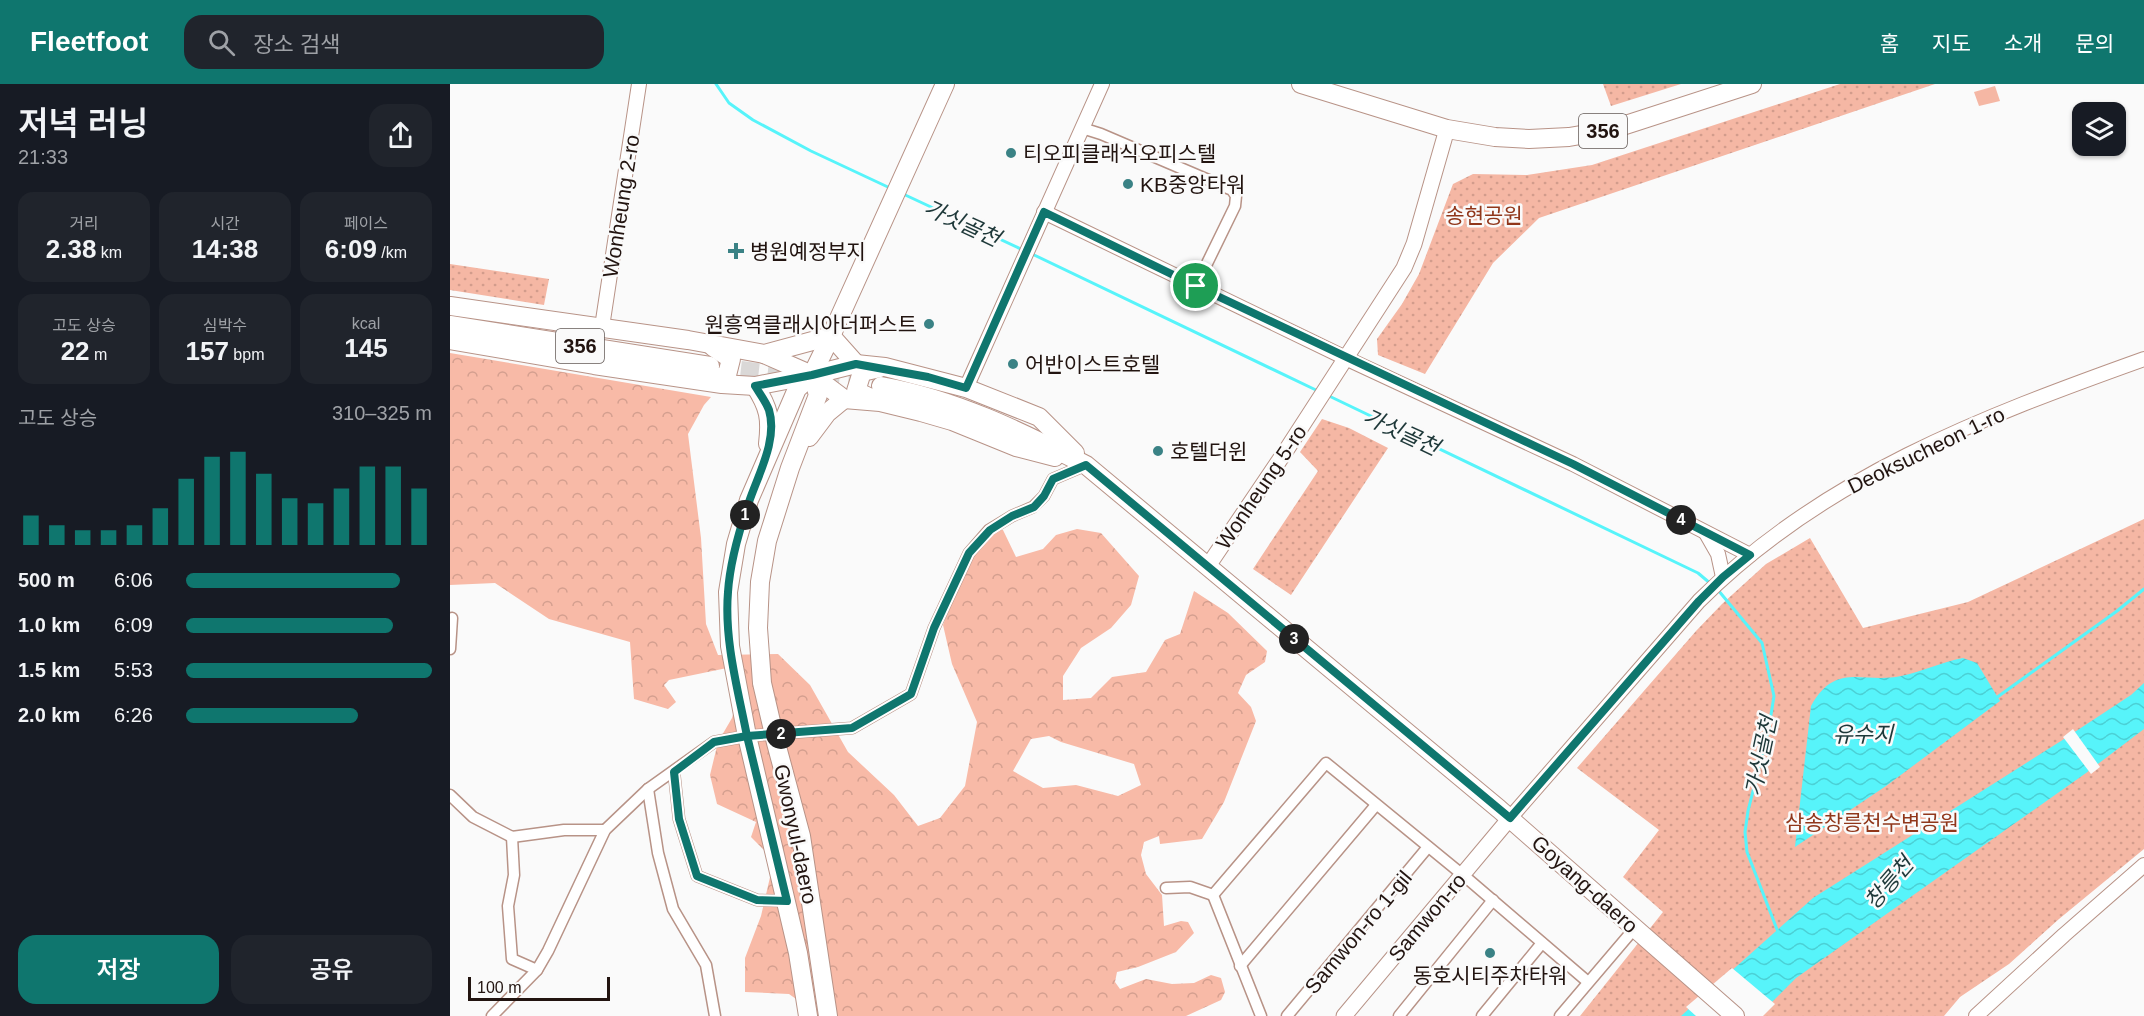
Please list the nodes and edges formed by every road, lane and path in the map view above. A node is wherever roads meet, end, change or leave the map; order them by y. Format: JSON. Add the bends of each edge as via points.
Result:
{"nodes":[{"id":1,"x":639,"y":84,"type":"edge"},
{"id":2,"x":945,"y":84,"type":"edge"},
{"id":3,"x":1102,"y":84,"type":"edge"},
{"id":4,"x":1301,"y":84,"type":"edge"},
{"id":5,"x":1752,"y":84,"type":"edge"},
{"id":6,"x":1082,"y":128,"type":"junction"},
{"id":7,"x":1447,"y":129,"type":"junction"},
{"id":8,"x":1044,"y":212,"type":"junction"},
{"id":9,"x":1196,"y":286,"type":"junction"},
{"id":10,"x":450,"y":306,"type":"edge"},
{"id":11,"x":450,"y":325,"type":"edge"},
{"id":12,"x":602,"y":327,"type":"junction"},
{"id":13,"x":831,"y":336,"type":"junction"},
{"id":14,"x":450,"y":340,"type":"edge"},
{"id":15,"x":709,"y":344,"type":"junction"},
{"id":16,"x":764,"y":354,"type":"junction"},
{"id":17,"x":1346,"y":358,"type":"junction"},
{"id":18,"x":2144,"y":359,"type":"edge"},
{"id":19,"x":856,"y":364,"type":"junction"},
{"id":20,"x":885,"y":368,"type":"junction"},
{"id":21,"x":706,"y":374,"type":"junction"},
{"id":22,"x":812,"y":375,"type":"junction"},
{"id":23,"x":755,"y":386,"type":"junction"},
{"id":24,"x":966,"y":388,"type":"junction"},
{"id":25,"x":881,"y":394,"type":"junction"},
{"id":26,"x":844,"y":399,"type":"junction"},
{"id":27,"x":766,"y":461,"type":"junction"},
{"id":28,"x":1086,"y":465,"type":"junction"},
{"id":29,"x":790,"y":468,"type":"junction"},
{"id":30,"x":1706,"y":533,"type":"junction"},
{"id":31,"x":1750,"y":555,"type":"junction"},
{"id":32,"x":1208,"y":566,"type":"junction"},
{"id":33,"x":1723,"y":572,"type":"junction"},
{"id":34,"x":452,"y":618,"type":"dead end"},
{"id":35,"x":450,"y":649,"type":"edge"},
{"id":36,"x":774,"y":734,"type":"junction"},
{"id":37,"x":747,"y":736,"type":"junction"},
{"id":38,"x":674,"y":772,"type":"junction"},
{"id":39,"x":648,"y":789,"type":"junction"},
{"id":40,"x":450,"y":795,"type":"edge"},
{"id":41,"x":1376,"y":805,"type":"junction"},
{"id":42,"x":1510,"y":818,"type":"junction"},
{"id":43,"x":605,"y":830,"type":"junction"},
{"id":44,"x":512,"y":837,"type":"junction"},
{"id":45,"x":1428,"y":847,"type":"junction"},
{"id":46,"x":2144,"y":866,"type":"edge"},
{"id":47,"x":1462,"y":875,"type":"junction"},
{"id":48,"x":1166,"y":888,"type":"dead end"},
{"id":49,"x":1213,"y":895,"type":"junction"},
{"id":50,"x":1493,"y":900,"type":"junction"},
{"id":51,"x":787,"y":901,"type":"junction"},
{"id":52,"x":1634,"y":929,"type":"junction"},
{"id":53,"x":1542,"y":944,"type":"junction"},
{"id":54,"x":1240,"y":966,"type":"junction"},
{"id":55,"x":537,"y":970,"type":"junction"},
{"id":56,"x":1588,"y":982,"type":"junction"},
{"id":57,"x":492,"y":1016,"type":"edge"},
{"id":58,"x":715,"y":1016,"type":"edge"},
{"id":59,"x":808,"y":1016,"type":"edge"},
{"id":60,"x":828,"y":1016,"type":"edge"},
{"id":61,"x":1261,"y":1016,"type":"edge"},
{"id":62,"x":1287,"y":1016,"type":"edge"},
{"id":63,"x":1344,"y":1016,"type":"edge"},
{"id":64,"x":1399,"y":1016,"type":"edge"},
{"id":65,"x":1482,"y":1016,"type":"edge"},
{"id":66,"x":1560,"y":1016,"type":"edge"},
{"id":67,"x":1735,"y":1016,"type":"edge"},
{"id":68,"x":1976,"y":1016,"type":"edge"}],
"edges":[{"from":1,"to":12,"type":"street","name":"Wonheung 2-ro"},
{"from":2,"to":13,"type":"main road","name":"Gwonyul-daero"},
{"from":3,"to":6,"type":"street"},
{"from":4,"to":7,"type":"main road"},
{"from":5,"to":7,"type":"main road","number":"356","via":[[1610,130],[1529,139]]},
{"from":6,"to":8,"type":"street"},
{"from":6,"to":9,"type":"street","via":[[1232,190],[1235,206]]},
{"from":7,"to":17,"type":"main road","via":[[1404,268]]},
{"from":8,"to":9,"type":"street"},
{"from":8,"to":24,"type":"street"},
{"from":9,"to":17,"type":"street"},
{"from":10,"to":12,"type":"main road"},
{"from":11,"to":21,"type":"main road","number":"356"},
{"from":12,"to":15,"type":"main road"},
{"from":13,"to":16,"type":"main road"},
{"from":13,"to":19,"type":"main road"},
{"from":13,"to":22,"type":"main road","name":"Gwonyul-daero"},
{"from":14,"to":21,"type":"main road","via":[[594,365]]},
{"from":15,"to":16,"type":"main road"},
{"from":15,"to":21,"type":"main road","via":[[731,358],[728,375]]},
{"from":16,"to":22,"type":"main road"},
{"from":17,"to":30,"type":"street","via":[[1573,464]]},
{"from":17,"to":32,"type":"main road","name":"Wonheung 5-ro"},
{"from":18,"to":31,"type":"street","name":"Deoksucheon 1-ro","via":[[2015,406],[1898,460],[1825,501]]},
{"from":19,"to":20,"type":"main road"},
{"from":19,"to":22,"type":"main road"},
{"from":20,"to":24,"type":"main road"},
{"from":20,"to":25,"type":"main road","via":[[862,372],[856,391]]},
{"from":21,"to":23,"type":"main road"},
{"from":22,"to":23,"type":"main road"},
{"from":22,"to":26,"type":"main road"},
{"from":22,"to":27,"type":"main road","name":"Gwonyul-daero","via":[[797,390]]},
{"from":22,"to":29,"type":"main road","name":"Gwonyul-daero","via":[[818,396]]},
{"from":23,"to":27,"type":"main road","via":[[769,411]]},
{"from":24,"to":28,"type":"main road","via":[[1039,417]]},
{"from":25,"to":26,"type":"main road"},
{"from":25,"to":28,"type":"main road","name":"Goyang-daero","via":[[921,395],[995,420]]},
{"from":26,"to":29,"type":"main road","via":[[818,424]]},
{"from":27,"to":37,"type":"main road","name":"Gwonyul-daero","via":[[736,544],[728,592],[730,646]]},
{"from":28,"to":32,"type":"main road","name":"Goyang-daero"},
{"from":28,"to":36,"type":"street","via":[[1053,479],[1034,507],[990,530],[969,553],[934,628],[911,694],[852,728]]},
{"from":29,"to":36,"type":"main road","name":"Gwonyul-daero","via":[[767,541],[760,582],[761,672]]},
{"from":30,"to":31,"type":"street"},
{"from":30,"to":33,"type":"street"},
{"from":31,"to":33,"type":"street","name":"Deoksucheon 1-ro"},
{"from":32,"to":42,"type":"main road","name":"Goyang-daero"},
{"from":33,"to":42,"type":"street","name":"Deoksucheon 1-ro"},
{"from":34,"to":35,"type":"street"},
{"from":36,"to":37,"type":"street"},
{"from":36,"to":60,"type":"main road","name":"Gwonyul-daero","via":[[801,836]]},
{"from":37,"to":38,"type":"street","via":[[714,742]]},
{"from":37,"to":51,"type":"main road","name":"Gwonyul-daero"},
{"from":38,"to":39,"type":"street"},
{"from":38,"to":51,"type":"street","via":[[679,819],[697,876],[757,900]]},
{"from":39,"to":43,"type":"street"},
{"from":39,"to":58,"type":"street","via":[[658,853],[673,909],[706,965]]},
{"from":40,"to":44,"type":"street","via":[[473,817]]},
{"from":41,"to":45,"type":"street"},
{"from":41,"to":49,"type":"street","via":[[1326,763]]},
{"from":41,"to":54,"type":"street"},
{"from":42,"to":47,"type":"main road","name":"Samwon-ro"},
{"from":42,"to":52,"type":"main road","name":"Goyang-daero"},
{"from":43,"to":44,"type":"street","via":[[564,830]]},
{"from":43,"to":55,"type":"street"},
{"from":44,"to":55,"type":"street","via":[[514,875],[508,906],[512,959]]},
{"from":45,"to":47,"type":"street"},
{"from":45,"to":62,"type":"street","name":"Samwon-ro 1-gil"},
{"from":46,"to":68,"type":"street"},
{"from":47,"to":50,"type":"street"},
{"from":47,"to":63,"type":"main road","name":"Samwon-ro"},
{"from":48,"to":49,"type":"street","via":[[1190,887]]},
{"from":49,"to":54,"type":"street"},
{"from":50,"to":53,"type":"street"},
{"from":50,"to":64,"type":"street"},
{"from":51,"to":59,"type":"main road","name":"Gwonyul-daero"},
{"from":52,"to":56,"type":"street"},
{"from":52,"to":67,"type":"main road","name":"Goyang-daero"},
{"from":53,"to":56,"type":"street"},
{"from":53,"to":65,"type":"street"},
{"from":54,"to":61,"type":"street"},
{"from":55,"to":57,"type":"street"},
{"from":56,"to":66,"type":"street"}]}
